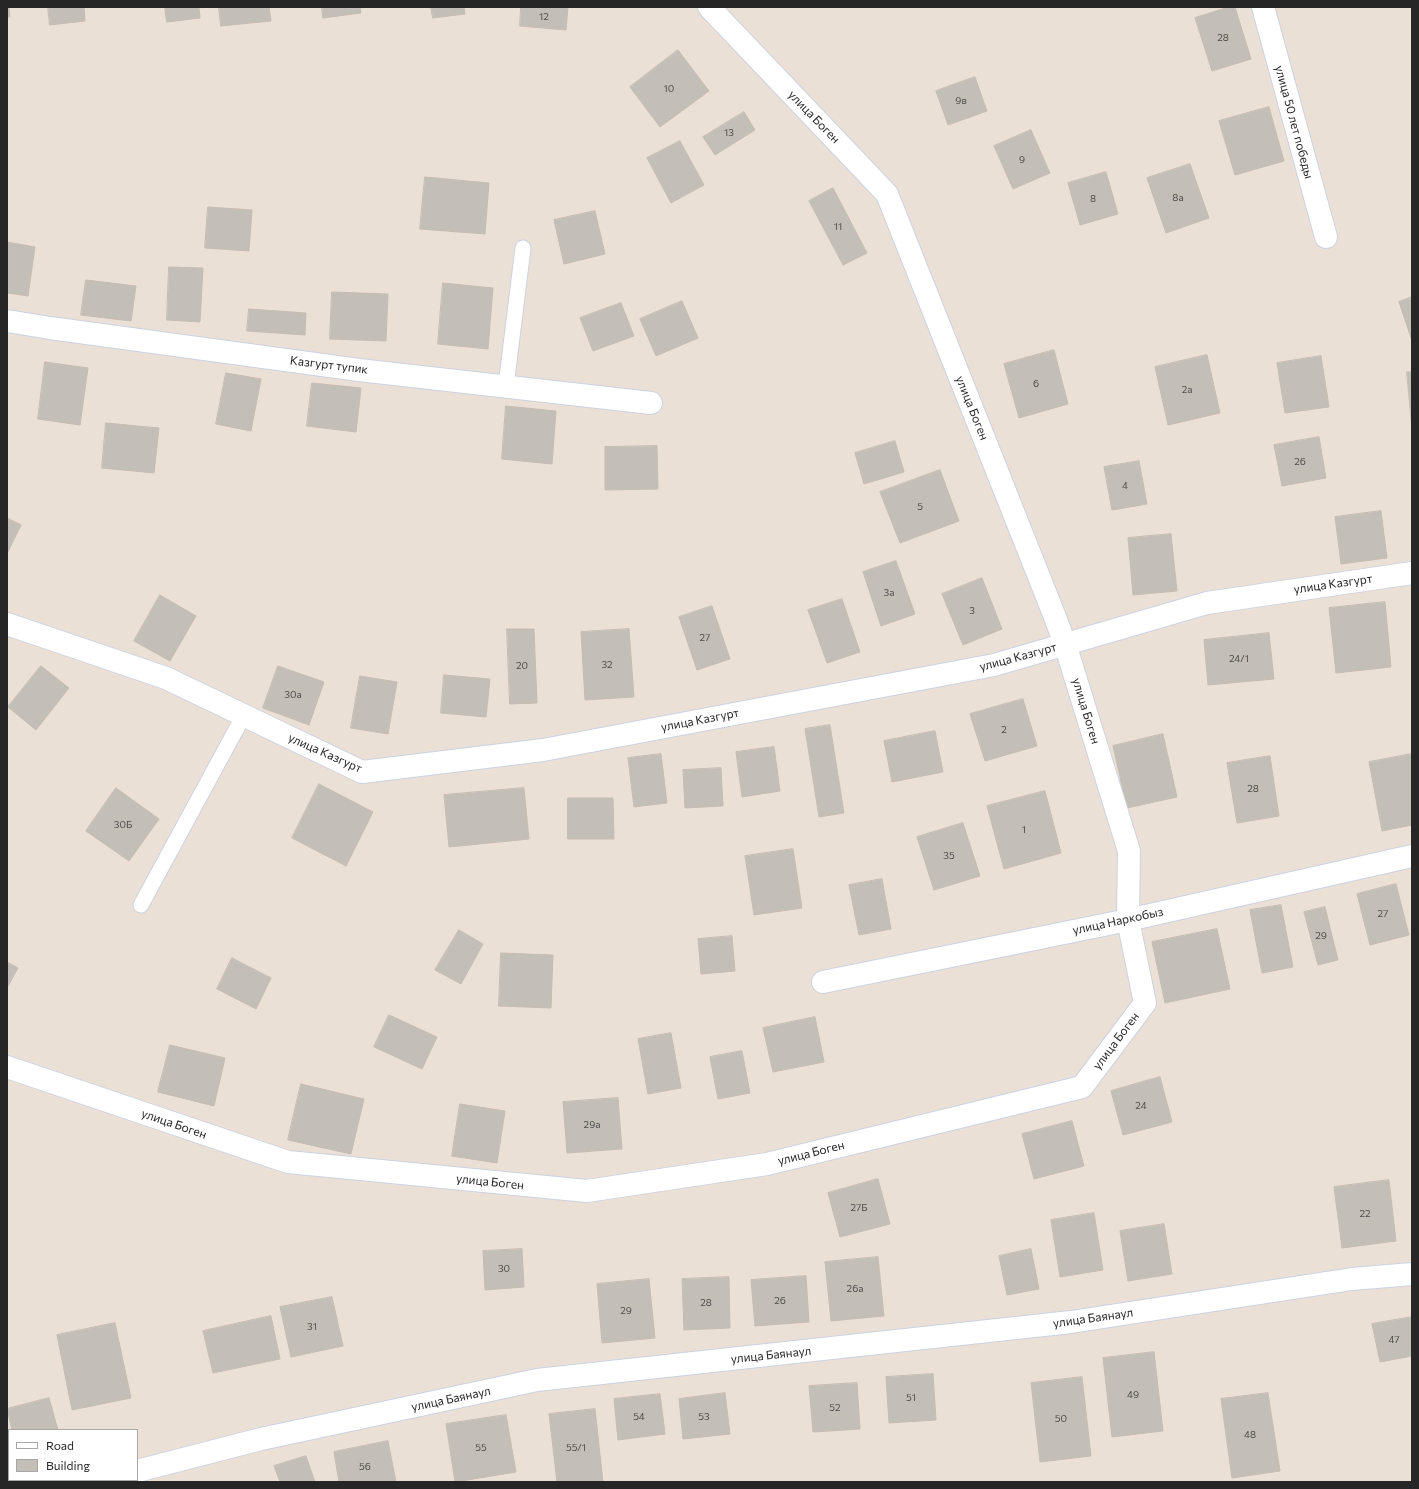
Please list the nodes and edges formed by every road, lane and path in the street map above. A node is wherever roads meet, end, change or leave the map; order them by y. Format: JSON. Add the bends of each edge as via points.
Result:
{"nodes":[{"id":1,"x":709,"y":7,"type":"edge"},
{"id":2,"x":1263,"y":7,"type":"edge"},
{"id":3,"x":1326,"y":237,"type":"dead end"},
{"id":4,"x":523,"y":248,"type":"dead end"},
{"id":5,"x":7,"y":320,"type":"edge"},
{"id":6,"x":506,"y":386,"type":"junction"},
{"id":7,"x":651,"y":403,"type":"dead end"},
{"id":8,"x":1412,"y":573,"type":"edge"},
{"id":9,"x":7,"y":624,"type":"edge"},
{"id":10,"x":1065,"y":644,"type":"junction"},
{"id":11,"x":244,"y":716,"type":"junction"},
{"id":12,"x":1412,"y":856,"type":"edge"},
{"id":13,"x":141,"y":905,"type":"dead end"},
{"id":14,"x":1128,"y":920,"type":"junction"},
{"id":15,"x":823,"y":982,"type":"dead end"},
{"id":16,"x":7,"y":1067,"type":"edge"},
{"id":17,"x":1412,"y":1274,"type":"edge"},
{"id":18,"x":138,"y":1471,"type":"edge"}],
"edges":[{"from":1,"to":10,"type":"street","name":"улица Боген","via":[[888,194]]},
{"from":2,"to":3,"type":"street","name":"улица 50 лет победы"},
{"from":4,"to":6,"type":"lane"},
{"from":5,"to":6,"type":"street","name":"Казгурт тупик","via":[[358,370]]},
{"from":6,"to":7,"type":"street","name":"Казгурт тупик"},
{"from":8,"to":10,"type":"street","name":"улица Казгурт","via":[[1207,602]]},
{"from":9,"to":11,"type":"street","name":"улица Казгурт","via":[[166,678]]},
{"from":10,"to":11,"type":"street","name":"улица Казгурт","via":[[994,665],[543,750],[362,772]]},
{"from":10,"to":14,"type":"street","name":"улица Боген","via":[[1129,851]]},
{"from":11,"to":13,"type":"lane"},
{"from":12,"to":14,"type":"street","name":"улица Наркобыз"},
{"from":14,"to":15,"type":"street","name":"улица Наркобыз"},
{"from":14,"to":16,"type":"street","name":"улица Боген","via":[[1145,1003],[1082,1087],[767,1164],[587,1191],[288,1162]]},
{"from":17,"to":18,"type":"street","name":"улица Баянаул","via":[[1352,1279],[1071,1322],[537,1380],[261,1439]]}]}
